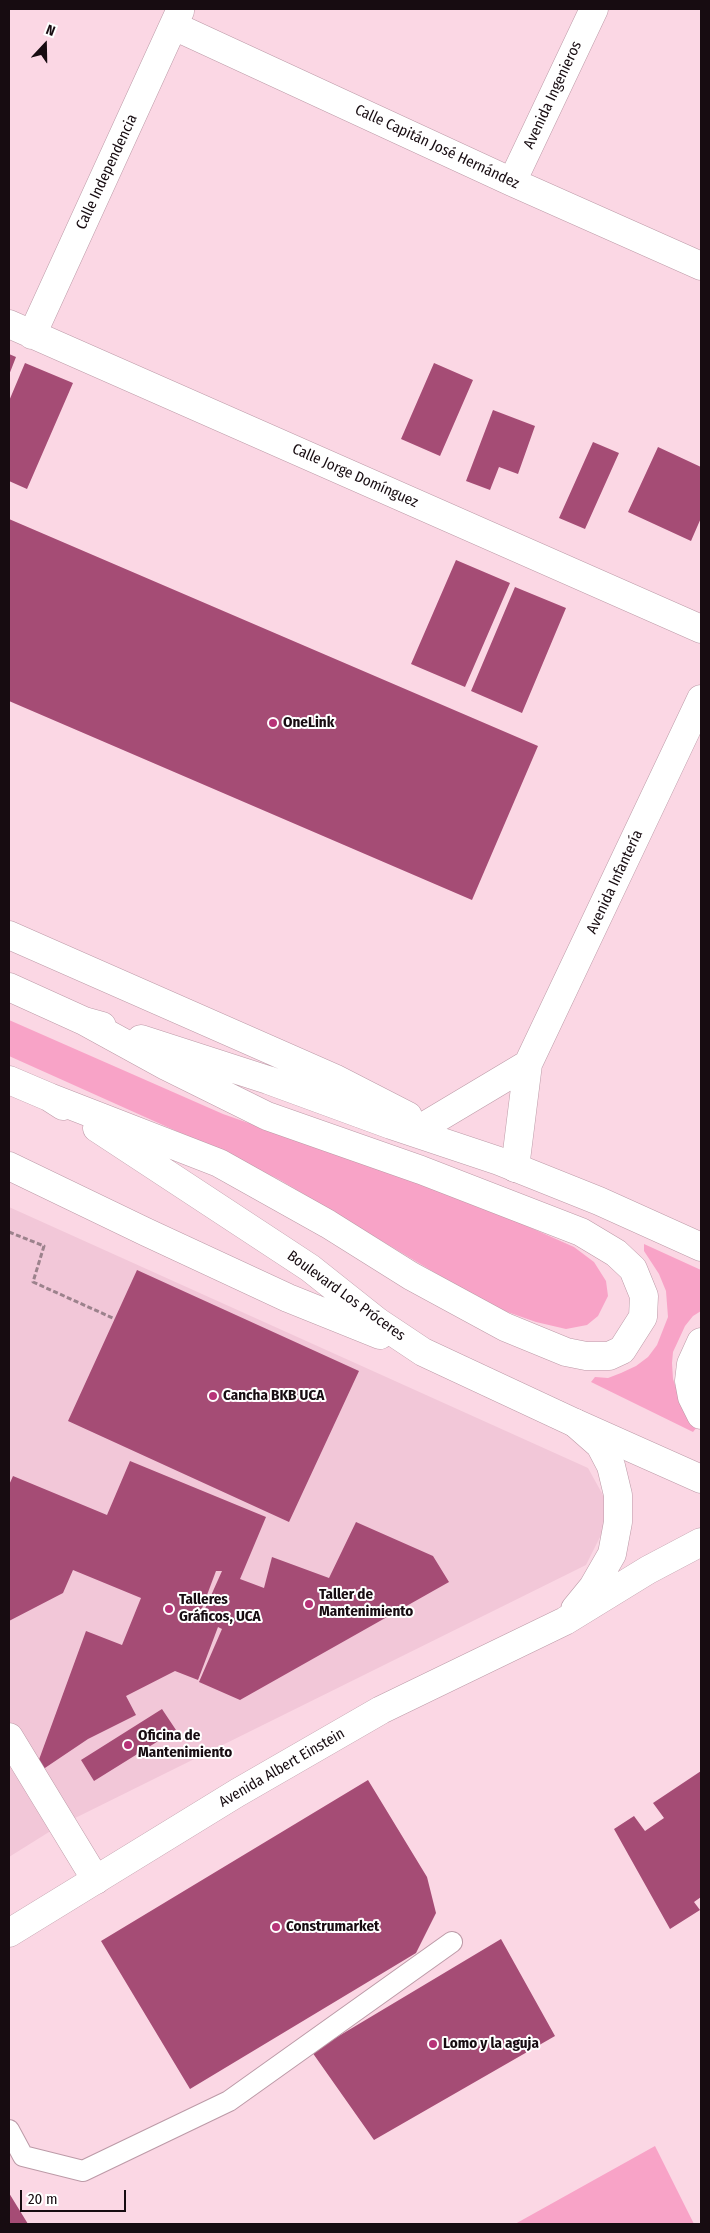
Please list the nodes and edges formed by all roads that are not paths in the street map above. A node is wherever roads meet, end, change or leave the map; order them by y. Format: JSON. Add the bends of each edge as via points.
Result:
{"nodes":[{"id":1,"x":594,"y":9,"type":"edge"},
{"id":2,"x":177,"y":18,"type":"edge"},
{"id":3,"x":512,"y":182,"type":"junction"},
{"id":4,"x":701,"y":266,"type":"edge"},
{"id":5,"x":21,"y":329,"type":"edge"},
{"id":6,"x":701,"y":629,"type":"edge"},
{"id":7,"x":701,"y":700,"type":"edge"},
{"id":8,"x":9,"y":936,"type":"edge"},
{"id":9,"x":9,"y":987,"type":"edge"},
{"id":10,"x":84,"y":1021,"type":"junction"},
{"id":11,"x":528,"y":1064,"type":"junction"},
{"id":12,"x":9,"y":1080,"type":"edge"},
{"id":13,"x":49,"y":1097,"type":"junction"},
{"id":14,"x":426,"y":1125,"type":"junction"},
{"id":15,"x":507,"y":1164,"type":"junction"},
{"id":16,"x":9,"y":1166,"type":"edge"},
{"id":17,"x":701,"y":1247,"type":"edge"},
{"id":18,"x":701,"y":1342,"type":"edge"},
{"id":19,"x":423,"y":1352,"type":"junction"},
{"id":20,"x":701,"y":1415,"type":"edge"},
{"id":21,"x":573,"y":1422,"type":"junction"},
{"id":22,"x":701,"y":1478,"type":"edge"},
{"id":23,"x":701,"y":1542,"type":"edge"},
{"id":24,"x":565,"y":1621,"type":"junction"},
{"id":25,"x":9,"y":1737,"type":"edge"},
{"id":26,"x":96,"y":1880,"type":"junction"},
{"id":27,"x":9,"y":1933,"type":"edge"},
{"id":28,"x":452,"y":1942,"type":"dead end"},
{"id":29,"x":9,"y":2130,"type":"edge"}],
"edges":[{"from":1,"to":3,"type":"main road","name":"Avenida Ingenieros"},
{"from":2,"to":3,"type":"main road","name":"Calle Capitán José Hernández"},
{"from":2,"to":5,"type":"main road","name":"Calle Independencia"},
{"from":3,"to":4,"type":"main road","name":"Calle Capitán José Hernández"},
{"from":5,"to":6,"type":"main road","name":"Calle Jorge Domínguez"},
{"from":7,"to":11,"type":"main road","name":"Avenida Infantería"},
{"from":8,"to":14,"type":"main road","via":[[334,1078]]},
{"from":9,"to":10,"type":"main road"},
{"from":10,"to":13,"type":"main road","via":[[267,1116],[581,1232],[616,1253],[633,1269],[644,1296],[643,1317],[622,1350],[609,1356],[566,1352],[505,1327],[411,1276],[328,1224],[219,1163]]},
{"from":10,"to":15,"type":"main road","via":[[268,1080]]},
{"from":11,"to":14,"type":"main road"},
{"from":11,"to":15,"type":"main road","name":"Avenida Infantería"},
{"from":12,"to":13,"type":"main road","name":"Boulevard Los Próceres"},
{"from":13,"to":19,"type":"main road","name":"Boulevard Los Próceres","via":[[310,1268],[378,1322]]},
{"from":14,"to":15,"type":"main road"},
{"from":15,"to":17,"type":"main road"},
{"from":16,"to":19,"type":"main road","via":[[288,1298]]},
{"from":18,"to":20,"type":"main road","via":[[691,1364],[689,1381]]},
{"from":19,"to":21,"type":"main road","name":"Boulevard Los Próceres"},
{"from":21,"to":22,"type":"main road","name":"Boulevard Los Próceres"},
{"from":21,"to":24,"type":"main road","name":"Avenida Albert Einstein","via":[[600,1446],[611,1466],[618,1495],[618,1522],[612,1554],[593,1587]]},
{"from":23,"to":24,"type":"main road","name":"Avenida Albert Einstein"},
{"from":24,"to":26,"type":"main road","name":"Avenida Albert Einstein","via":[[381,1710]]},
{"from":25,"to":26,"type":"main road"},
{"from":26,"to":27,"type":"main road","name":"Avenida Albert Einstein"},
{"from":28,"to":29,"type":"lane","via":[[229,2101],[83,2171],[23,2156]]}]}
